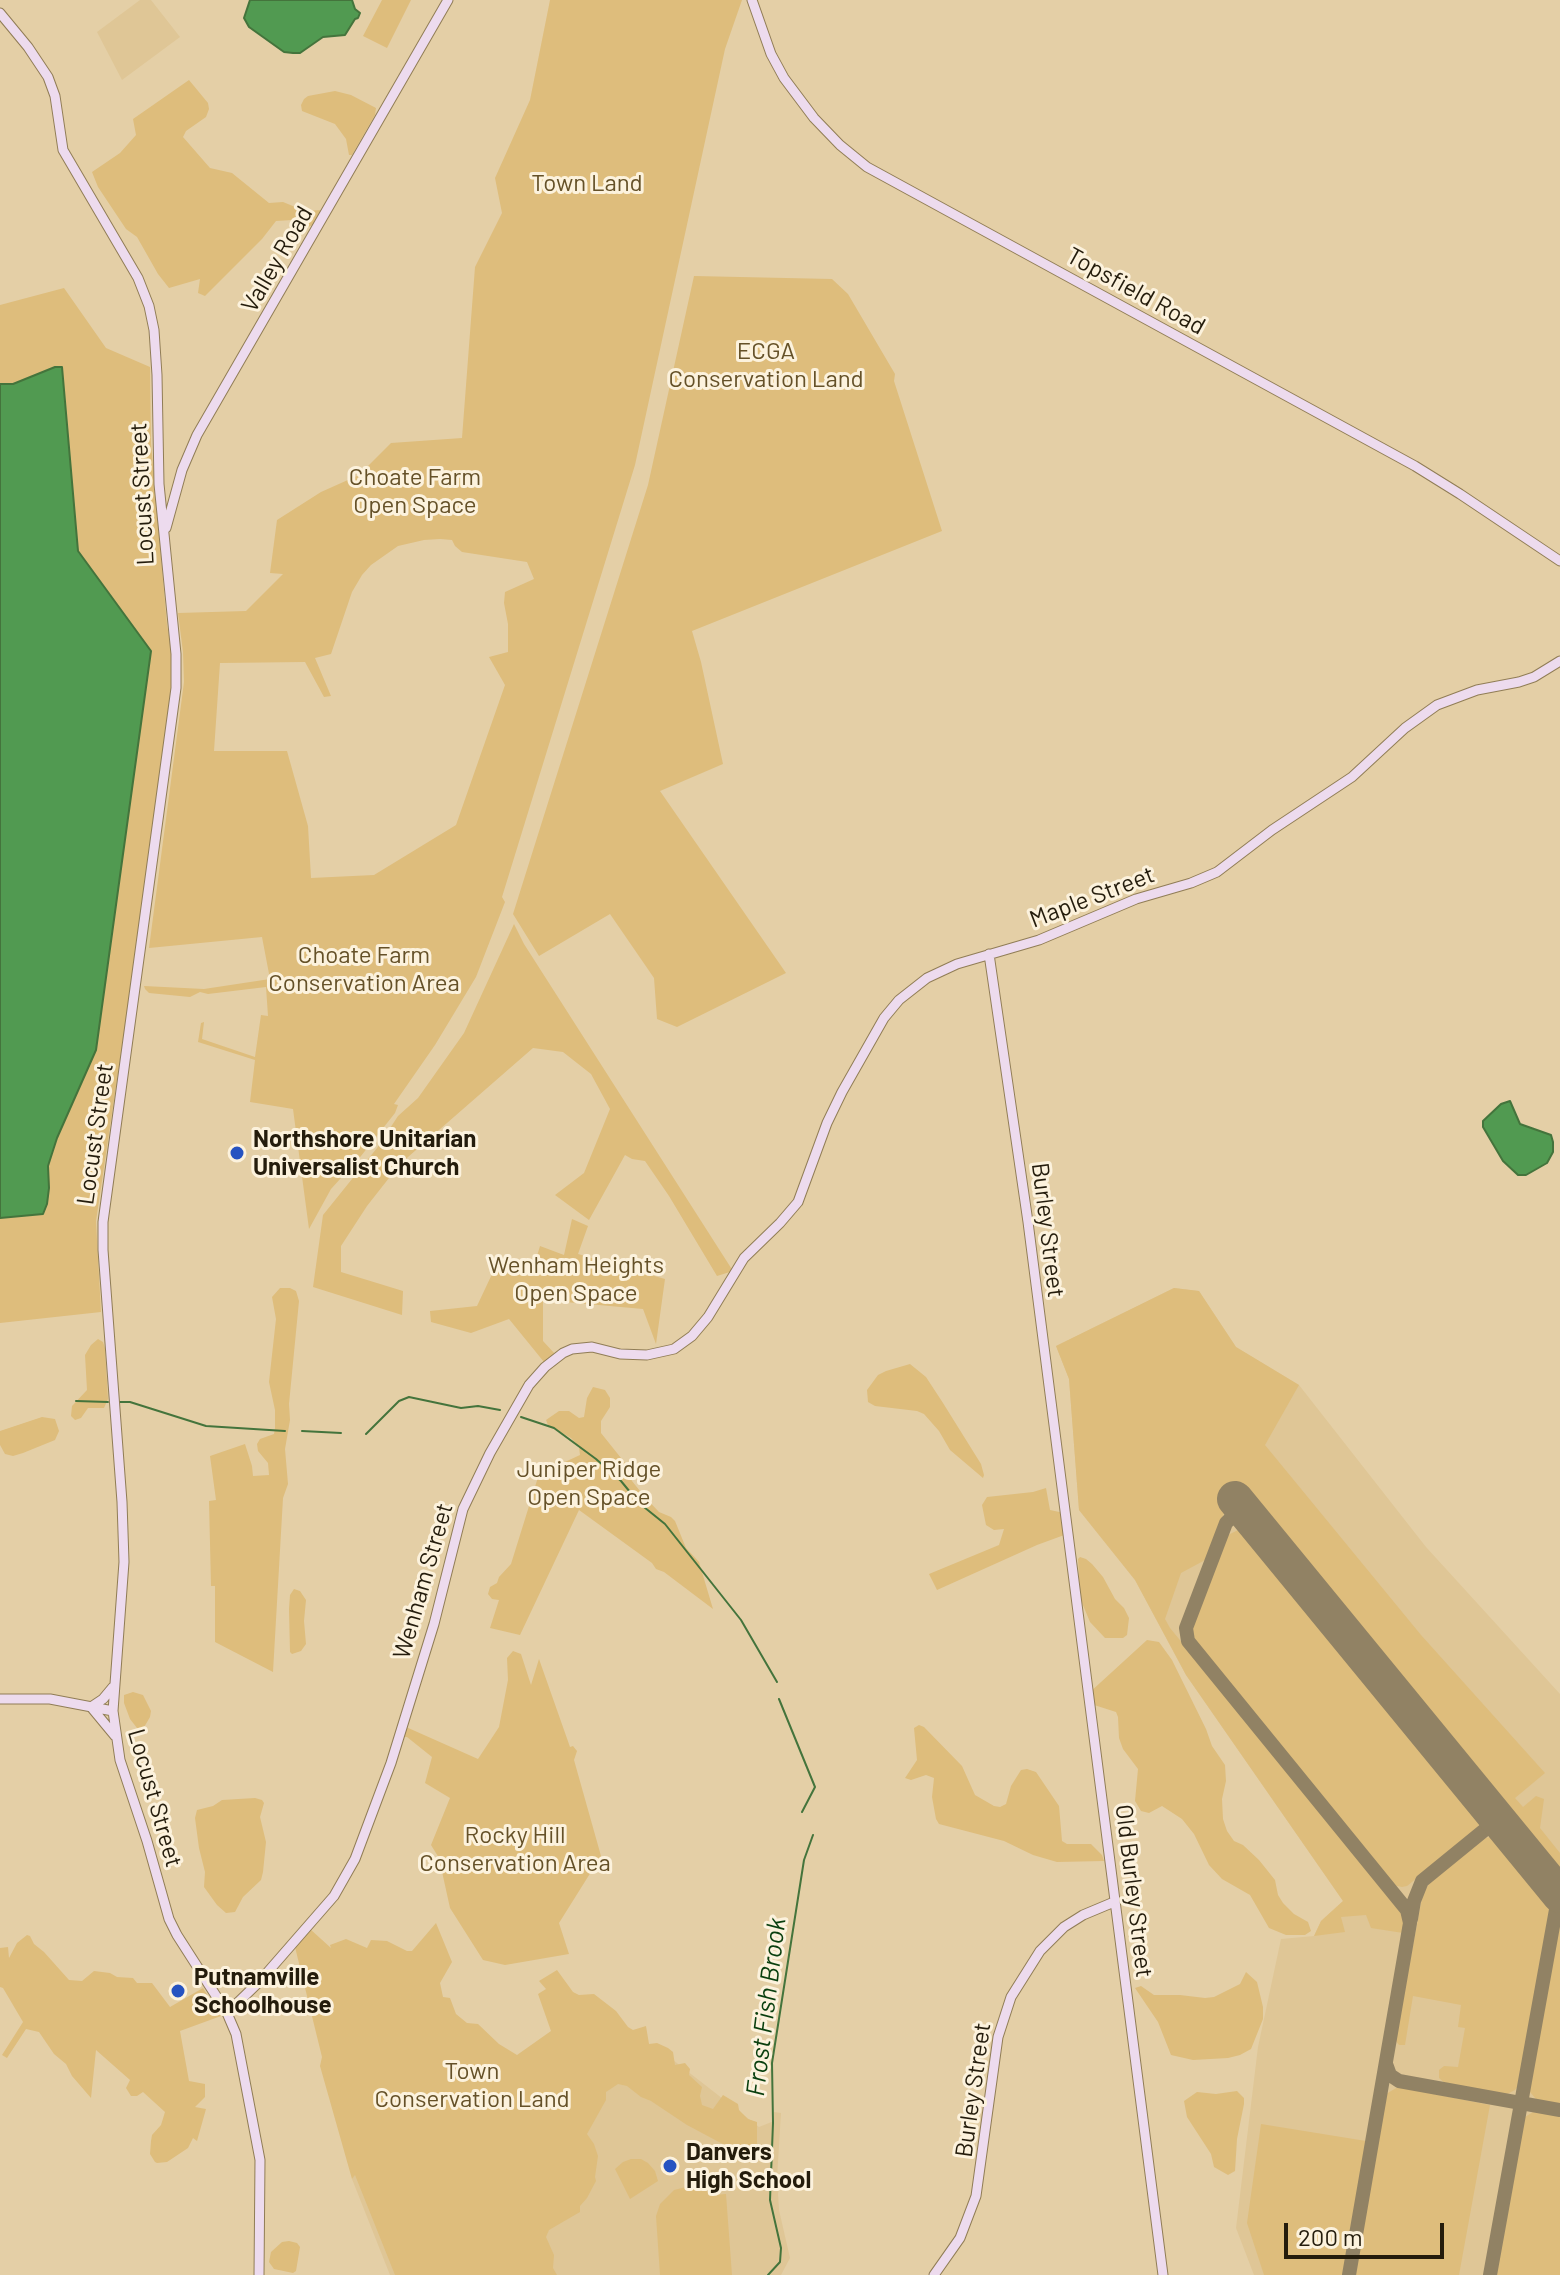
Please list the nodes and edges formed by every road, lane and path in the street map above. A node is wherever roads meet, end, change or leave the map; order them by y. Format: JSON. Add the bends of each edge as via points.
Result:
{"nodes":[{"id":1,"x":448,"y":0,"type":"edge"},
{"id":2,"x":752,"y":0,"type":"edge"},
{"id":3,"x":0,"y":13,"type":"edge"},
{"id":4,"x":164,"y":547,"type":"junction"},
{"id":5,"x":1560,"y":561,"type":"edge"},
{"id":6,"x":1560,"y":661,"type":"edge"},
{"id":7,"x":989,"y":954,"type":"junction"},
{"id":8,"x":738,"y":1266,"type":"joint"},
{"id":9,"x":1066,"y":1512,"type":"joint"},
{"id":10,"x":113,"y":1687,"type":"junction"},
{"id":11,"x":0,"y":1699,"type":"edge"},
{"id":12,"x":91,"y":1707,"type":"junction"},
{"id":13,"x":113,"y":1711,"type":"junction"},
{"id":14,"x":116,"y":1737,"type":"junction"},
{"id":15,"x":1114,"y":1902,"type":"junction"},
{"id":16,"x":227,"y":2013,"type":"junction"},
{"id":17,"x":259,"y":2275,"type":"edge"},
{"id":18,"x":934,"y":2275,"type":"edge"},
{"id":19,"x":1163,"y":2275,"type":"edge"}],
"edges":[{"from":1,"to":4,"type":"main road","name":"Valley Road","via":[[197,435],[172,498]]},
{"from":2,"to":5,"type":"main road","name":"Topsfield Road","via":[[784,78],[814,118],[867,167],[1415,466]]},
{"from":3,"to":4,"type":"main road","name":"Locust Street","via":[[48,77],[63,150],[121,246],[149,306]]},
{"from":4,"to":10,"type":"main road","name":"Locust Street","via":[[176,654],[174,707],[103,1222],[124,1562]]},
{"from":6,"to":7,"type":"main road","name":"Maple Street","via":[[1519,682],[1437,705],[1352,777],[1217,872]]},
{"from":7,"to":8,"type":"main road","name":"Maple Street","via":[[927,978],[890,1011],[831,1114],[798,1202]]},
{"from":7,"to":9,"type":"main road","name":"Burley Street"},
{"from":8,"to":16,"type":"main road","name":"Wenham Street","via":[[699,1328],[674,1349],[637,1356],[592,1347],[572,1349],[529,1385],[463,1509],[434,1624],[355,1859],[334,1896]]},
{"from":9,"to":15,"type":"main road","name":"Old Burley Street"},
{"from":10,"to":12,"type":"main road"},
{"from":10,"to":13,"type":"main road","name":"Locust Street"},
{"from":11,"to":12,"type":"main road","via":[[50,1699]]},
{"from":12,"to":13,"type":"main road"},
{"from":12,"to":14,"type":"main road"},
{"from":13,"to":14,"type":"main road","name":"Locust Street"},
{"from":14,"to":16,"type":"main road","name":"Locust Street","via":[[169,1919]]},
{"from":15,"to":18,"type":"main road","name":"Burley Street","via":[[1064,1927],[1040,1951],[1011,1997],[998,2037],[976,2196],[960,2238]]},
{"from":15,"to":19,"type":"main road","name":"Old Burley Street"},
{"from":16,"to":17,"type":"main road","name":"Locust Street","via":[[241,2055],[260,2160]]}]}
